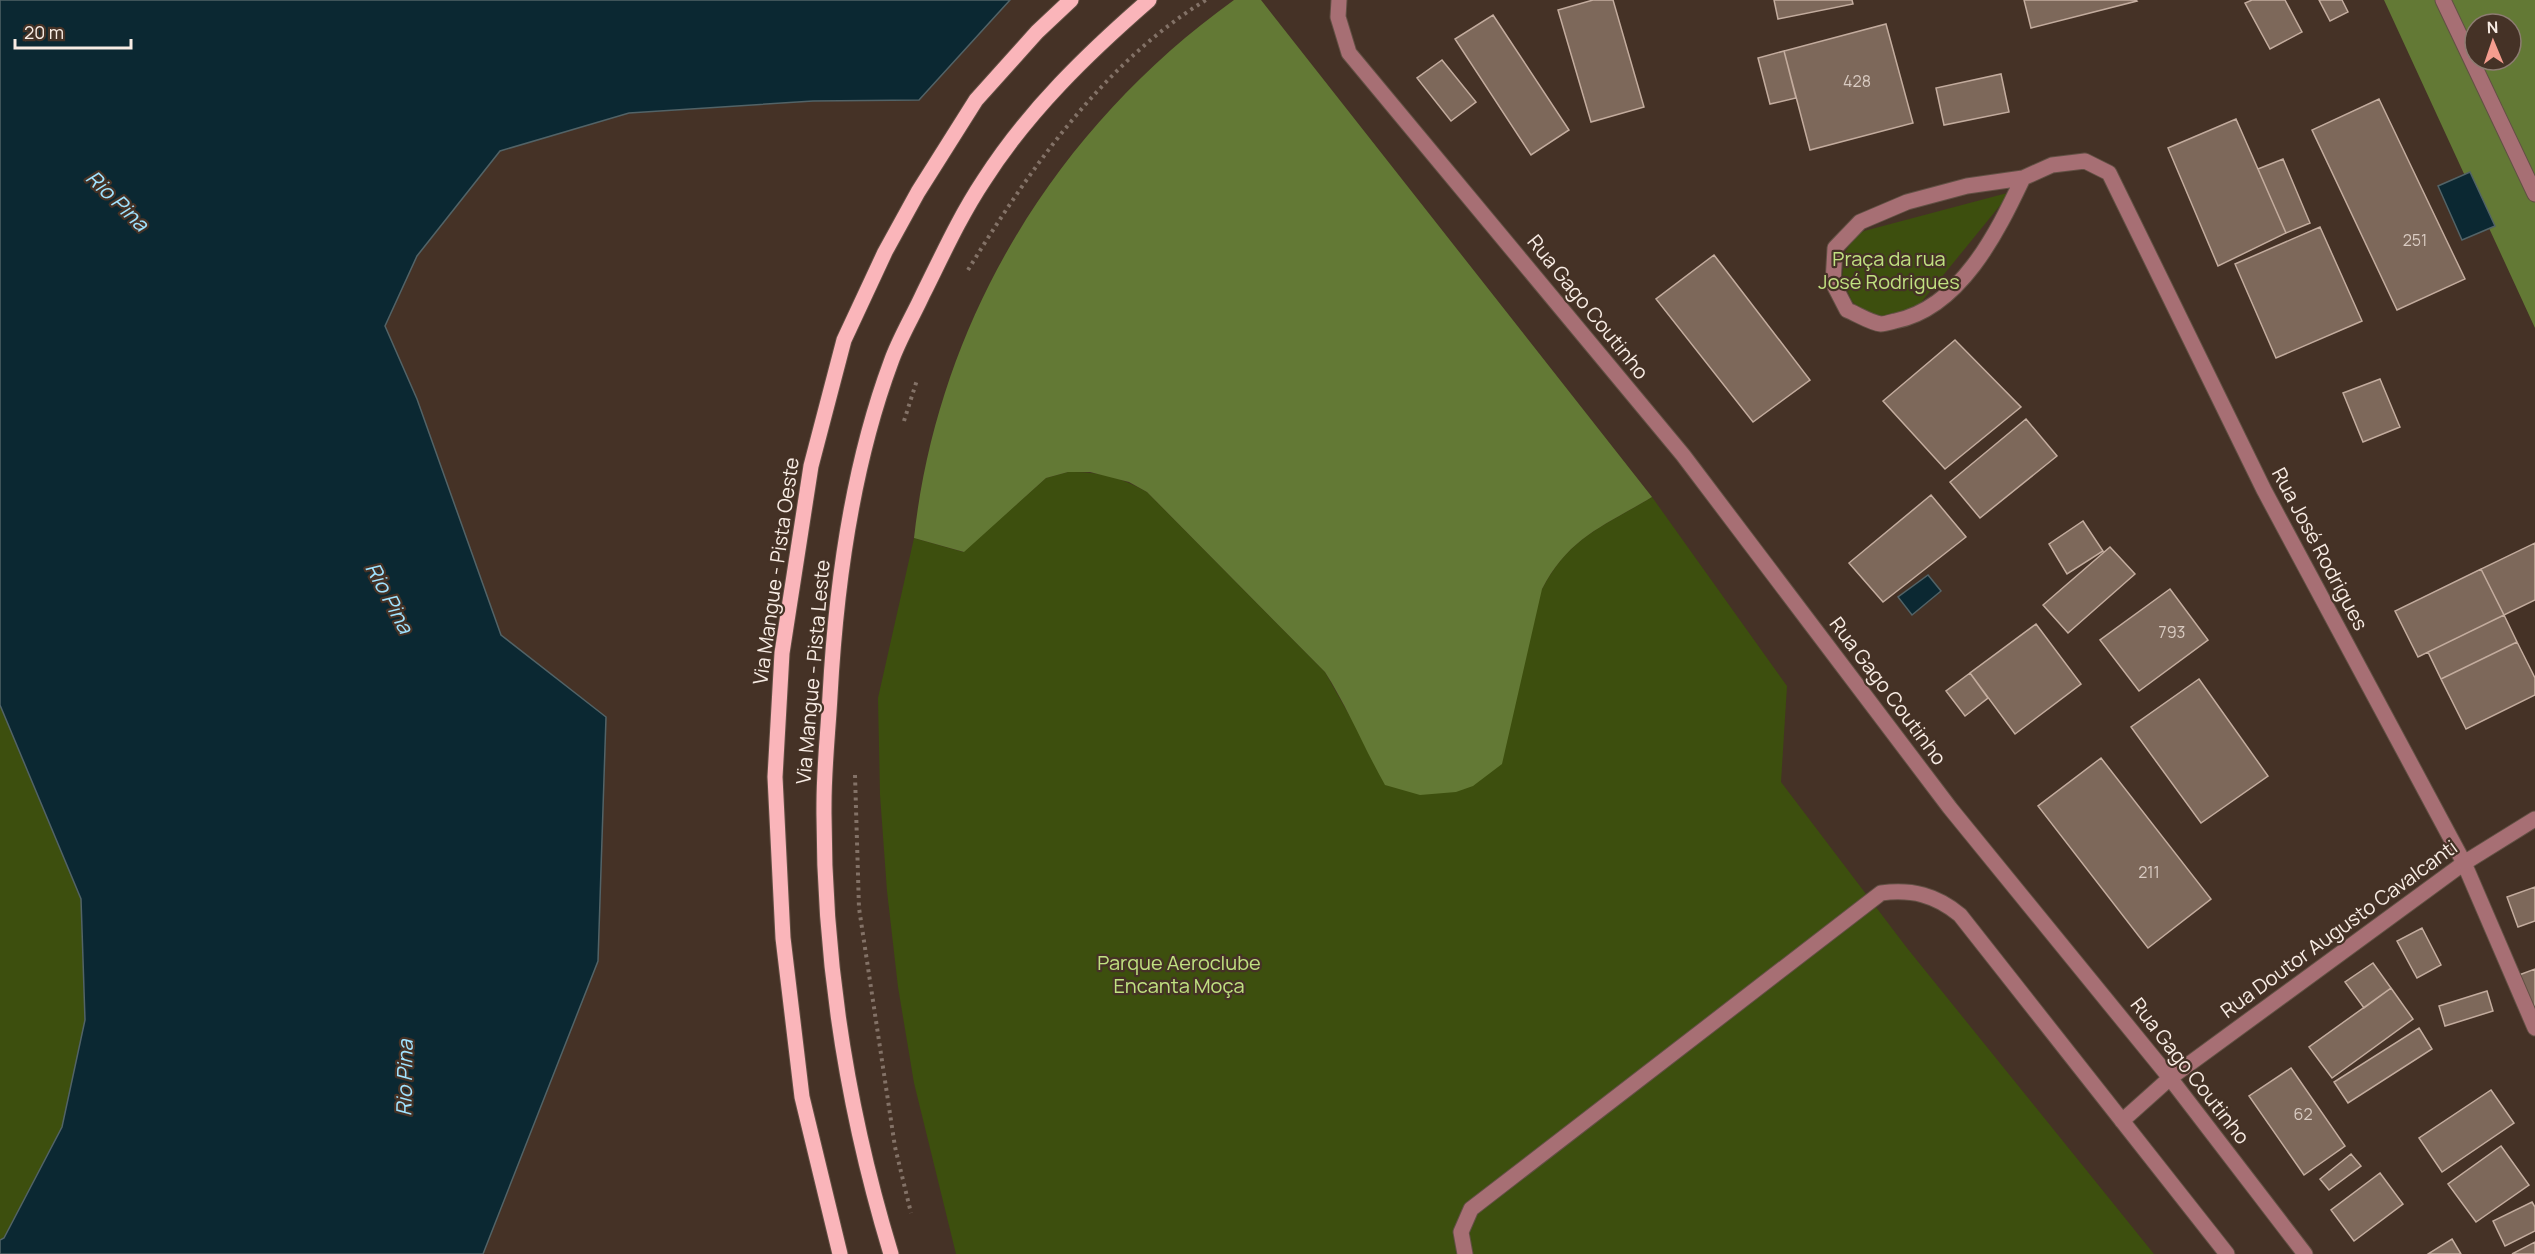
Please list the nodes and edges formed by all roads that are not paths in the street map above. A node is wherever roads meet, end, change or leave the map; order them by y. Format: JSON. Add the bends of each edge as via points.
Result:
{"nodes":[{"id":1,"x":1071,"y":0,"type":"edge"},
{"id":2,"x":1149,"y":0,"type":"edge"},
{"id":3,"x":1339,"y":0,"type":"edge"},
{"id":4,"x":2443,"y":0,"type":"edge"},
{"id":5,"x":2023,"y":178,"type":"junction"},
{"id":6,"x":2535,"y":194,"type":"edge"},
{"id":7,"x":2535,"y":819,"type":"edge"},
{"id":8,"x":2464,"y":863,"type":"junction"},
{"id":9,"x":2535,"y":1028,"type":"edge"},
{"id":10,"x":2170,"y":1078,"type":"junction"},
{"id":11,"x":2122,"y":1121,"type":"junction"},
{"id":12,"x":840,"y":1254,"type":"edge"},
{"id":13,"x":891,"y":1254,"type":"edge"},
{"id":14,"x":1465,"y":1254,"type":"edge"},
{"id":15,"x":2227,"y":1254,"type":"edge"},
{"id":16,"x":2305,"y":1254,"type":"edge"}],
"edges":[{"from":1,"to":12,"type":"main road","name":"Via Mangue - Pista Oeste","via":[[976,100],[918,192],[844,340],[811,466],[782,653],[775,777],[783,938],[802,1097]]},
{"from":2,"to":13,"type":"main road","name":"Via Mangue - Pista Leste","via":[[1092,50],[1036,112],[984,179],[950,240],[891,360],[868,439],[845,546],[833,644],[824,804],[832,976],[857,1122]]},
{"from":3,"to":10,"type":"street","name":"Rua Gago Coutinho","via":[[1338,17],[1349,53],[1683,455],[1950,808]]},
{"from":4,"to":6,"type":"street"},
{"from":5,"to":5,"type":"street","name":"Rua José Rodrigues","via":[[1967,186],[1907,202],[1860,222],[1834,248],[1833,283],[1847,310],[1881,324],[1915,317],[1952,288],[1979,257],[2000,226]]},
{"from":5,"to":8,"type":"street","name":"Rua José Rodrigues","via":[[2052,165],[2085,161],[2109,173],[2264,490]]},
{"from":7,"to":8,"type":"street","name":"Rua Doutor Augusto Cavalcanti"},
{"from":8,"to":9,"type":"street","name":"Rua José Rodrigues"},
{"from":8,"to":10,"type":"street","name":"Rua Doutor Augusto Cavalcanti"},
{"from":10,"to":11,"type":"street","name":"Rua Doutor Augusto Cavalcanti"},
{"from":10,"to":16,"type":"street","name":"Rua Gago Coutinho"},
{"from":11,"to":14,"type":"street","via":[[1960,915],[1926,895],[1881,893],[1471,1209],[1461,1232]]},
{"from":11,"to":15,"type":"street"}]}
